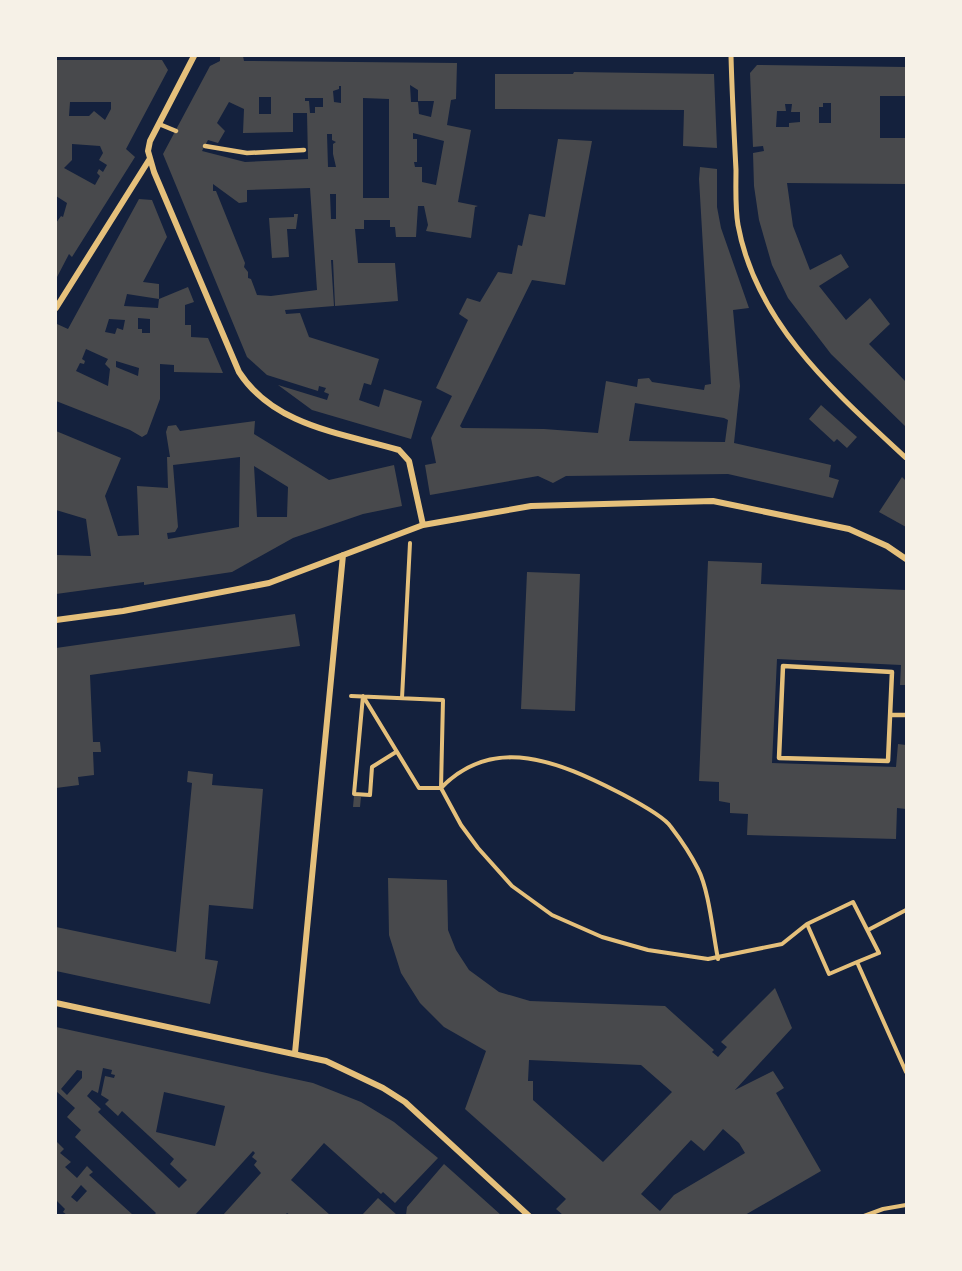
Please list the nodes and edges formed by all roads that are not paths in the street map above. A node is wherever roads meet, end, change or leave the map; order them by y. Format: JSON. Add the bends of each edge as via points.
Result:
{"nodes":[{"id":1,"x":194,"y":56,"type":"edge"},
{"id":2,"x":731,"y":56,"type":"edge"},
{"id":3,"x":159,"y":124,"type":"junction"},
{"id":4,"x":176,"y":131,"type":"dead end"},
{"id":5,"x":205,"y":146,"type":"dead end"},
{"id":6,"x":303,"y":150,"type":"dead end"},
{"id":7,"x":149,"y":160,"type":"junction"},
{"id":8,"x":56,"y":308,"type":"edge"},
{"id":9,"x":906,"y":458,"type":"edge"},
{"id":10,"x":423,"y":525,"type":"junction"},
{"id":11,"x":343,"y":555,"type":"junction"},
{"id":12,"x":906,"y":559,"type":"edge"},
{"id":13,"x":56,"y":620,"type":"edge"},
{"id":14,"x":890,"y":715,"type":"junction"},
{"id":15,"x":906,"y":715,"type":"edge"},
{"id":16,"x":56,"y":1003,"type":"edge"},
{"id":17,"x":295,"y":1053,"type":"junction"},
{"id":18,"x":529,"y":1215,"type":"edge"}],
"edges":[{"from":1,"to":3,"type":"street"},
{"from":2,"to":9,"type":"street","via":[[738,224],[756,282],[793,343],[832,390]]},
{"from":3,"to":4,"type":"lane"},
{"from":3,"to":7,"type":"street","via":[[150,141]]},
{"from":5,"to":6,"type":"lane","via":[[247,153]]},
{"from":7,"to":8,"type":"street"},
{"from":7,"to":10,"type":"street","via":[[247,385],[266,404],[292,419],[405,454]]},
{"from":10,"to":11,"type":"street"},
{"from":10,"to":12,"type":"street","via":[[531,506],[714,501],[849,529]]},
{"from":11,"to":13,"type":"street","via":[[269,583]]},
{"from":11,"to":17,"type":"street"},
{"from":14,"to":14,"type":"lane","via":[[892,672],[783,666],[779,758],[888,762]]},
{"from":14,"to":15,"type":"lane"},
{"from":16,"to":17,"type":"street"},
{"from":17,"to":18,"type":"street","via":[[326,1061],[405,1102]]}]}
